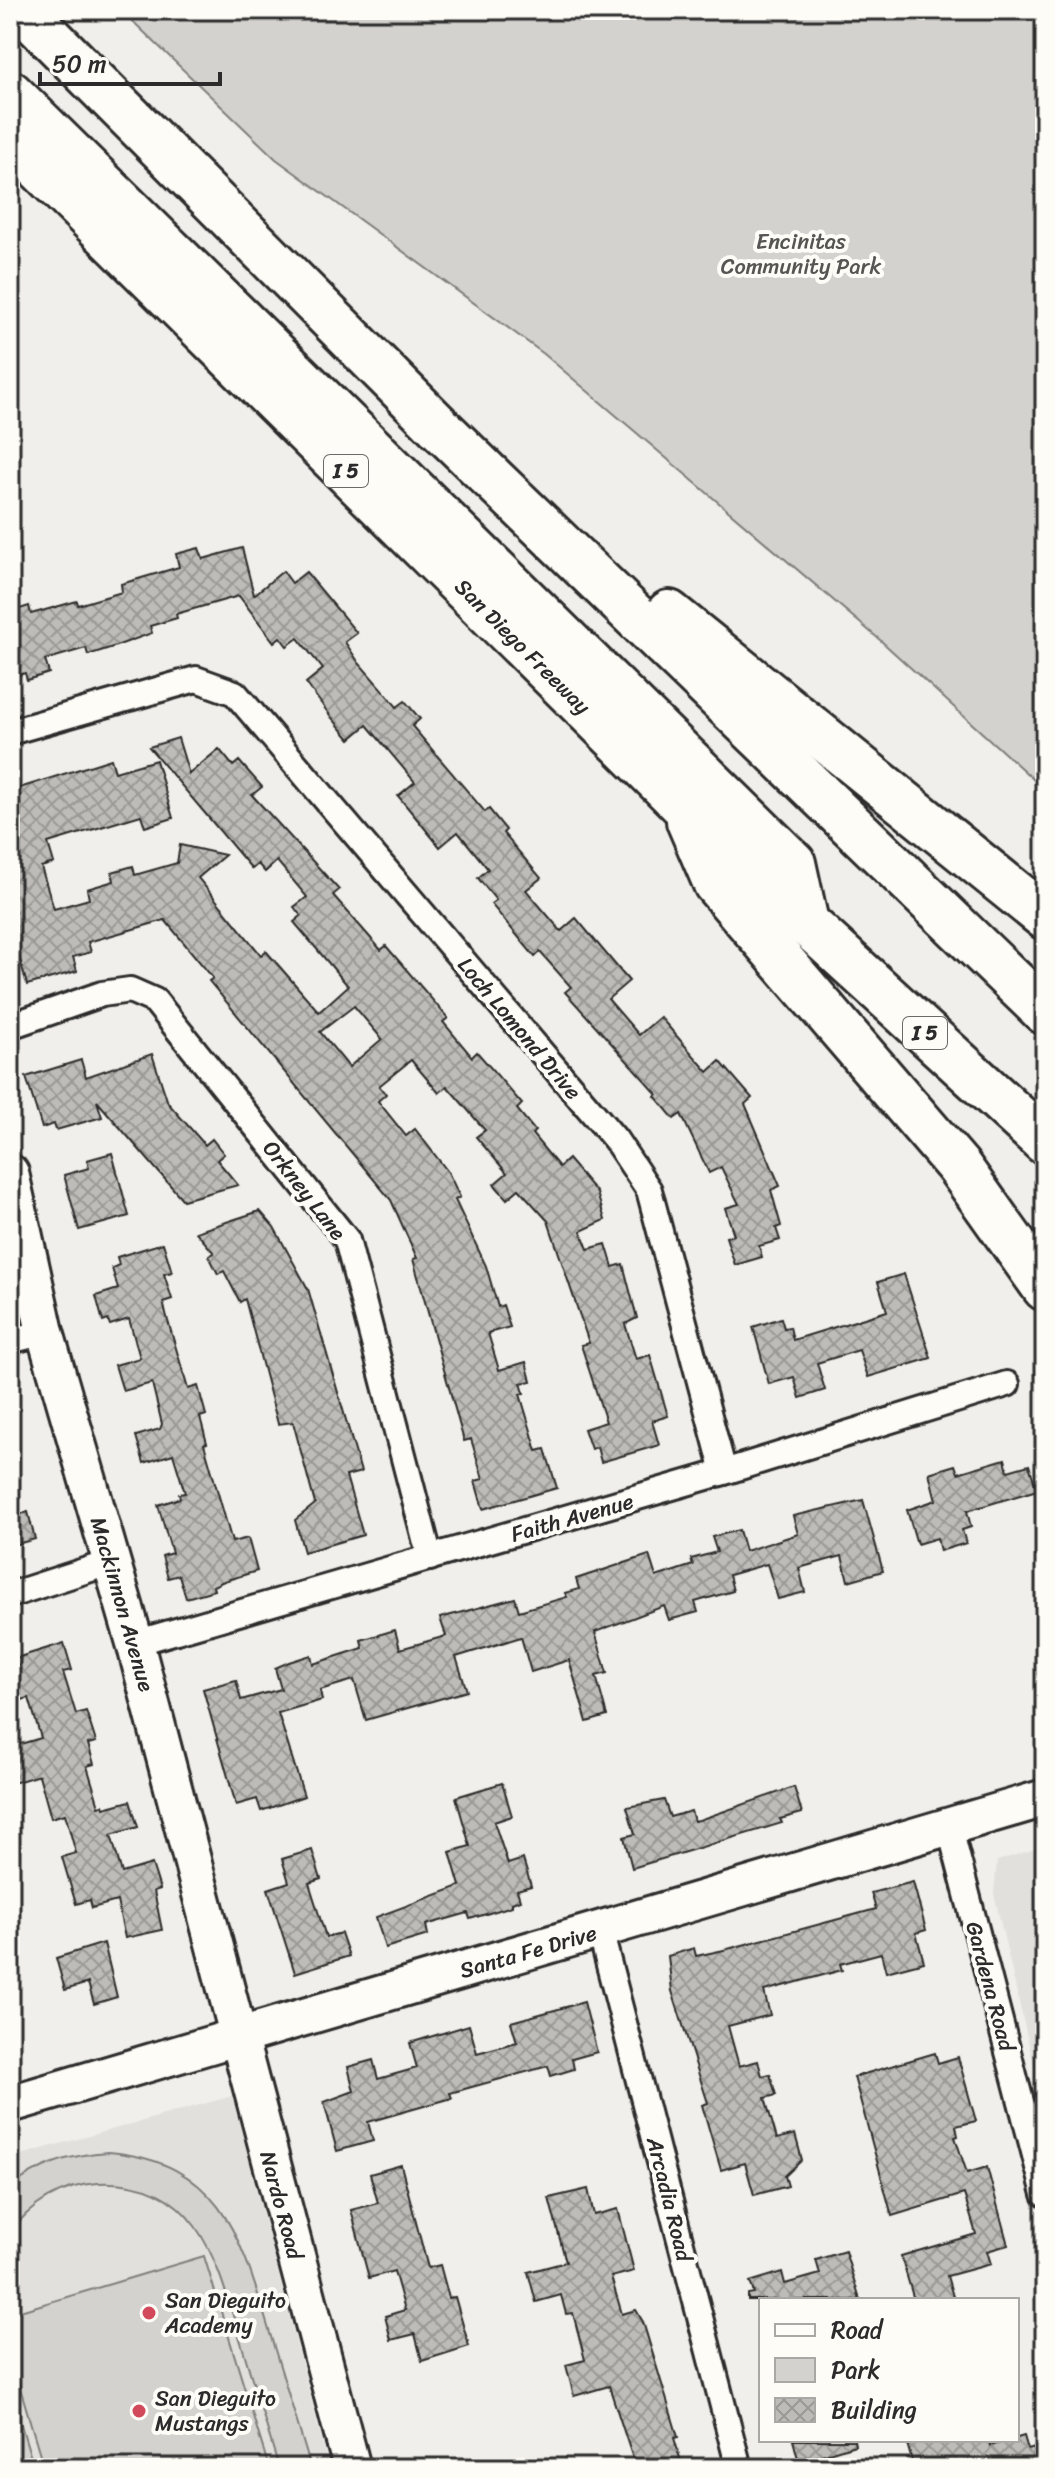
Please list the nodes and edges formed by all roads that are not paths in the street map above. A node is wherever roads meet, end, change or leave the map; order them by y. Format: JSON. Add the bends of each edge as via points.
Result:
{"nodes":[{"id":1,"x":23,"y":10,"type":"edge"},
{"id":2,"x":10,"y":38,"type":"edge"},
{"id":3,"x":10,"y":93,"type":"edge"},
{"id":4,"x":10,"y":139,"type":"edge"},
{"id":5,"x":440,"y":428,"type":"junction"},
{"id":6,"x":10,"y":732,"type":"edge"},
{"id":7,"x":682,"y":804,"type":"junction"},
{"id":8,"x":873,"y":846,"type":"junction"},
{"id":9,"x":1045,"y":917,"type":"edge"},
{"id":10,"x":806,"y":923,"type":"junction"},
{"id":11,"x":1045,"y":1012,"type":"edge"},
{"id":12,"x":10,"y":1026,"type":"edge"},
{"id":13,"x":1045,"y":1142,"type":"edge"},
{"id":14,"x":10,"y":1173,"type":"edge"},
{"id":15,"x":1045,"y":1288,"type":"edge"},
{"id":16,"x":45,"y":1332,"type":"junction"},
{"id":17,"x":10,"y":1341,"type":"edge"},
{"id":18,"x":1007,"y":1384,"type":"dead end"},
{"id":19,"x":724,"y":1472,"type":"junction"},
{"id":20,"x":430,"y":1558,"type":"junction"},
{"id":21,"x":112,"y":1562,"type":"junction"},
{"id":22,"x":10,"y":1595,"type":"edge"},
{"id":23,"x":135,"y":1643,"type":"junction"},
{"id":24,"x":1045,"y":1798,"type":"edge"},
{"id":25,"x":949,"y":1825,"type":"junction"},
{"id":26,"x":600,"y":1930,"type":"junction"},
{"id":27,"x":237,"y":2035,"type":"junction"},
{"id":28,"x":10,"y":2104,"type":"edge"},
{"id":29,"x":1045,"y":2194,"type":"edge"},
{"id":30,"x":352,"y":2468,"type":"edge"},
{"id":31,"x":739,"y":2468,"type":"edge"}],
"edges":[{"from":1,"to":5,"type":"highway"},
{"from":2,"to":8,"type":"highway","via":[[230,246],[822,829]]},
{"from":3,"to":10,"type":"highway","via":[[793,863]]},
{"from":4,"to":7,"type":"highway","name":"San Diego Freeway","number":"I 5"},
{"from":5,"to":8,"type":"highway"},
{"from":5,"to":9,"type":"highway"},
{"from":6,"to":19,"type":"street","name":"Loch Lomond Drive","via":[[196,679],[235,693],[615,1139],[649,1190]]},
{"from":7,"to":10,"type":"highway","name":"San Diego Freeway","number":"I 5"},
{"from":7,"to":15,"type":"highway","via":[[716,884],[959,1167]]},
{"from":8,"to":11,"type":"highway"},
{"from":10,"to":13,"type":"highway","name":"San Diego Freeway","number":"I 5"},
{"from":12,"to":20,"type":"street","name":"Orkney Lane","via":[[102,994],[130,990],[155,1001],[347,1240]]},
{"from":14,"to":16,"type":"street","name":"Mackinnon Avenue"},
{"from":16,"to":17,"type":"street"},
{"from":16,"to":21,"type":"street","name":"Mackinnon Avenue"},
{"from":18,"to":19,"type":"street","name":"Faith Avenue"},
{"from":19,"to":20,"type":"street","name":"Faith Avenue"},
{"from":20,"to":23,"type":"street","name":"Faith Avenue"},
{"from":21,"to":22,"type":"street"},
{"from":21,"to":23,"type":"street","name":"Mackinnon Avenue"},
{"from":23,"to":27,"type":"street","name":"Mackinnon Avenue"},
{"from":24,"to":25,"type":"street","name":"Santa Fe Drive"},
{"from":25,"to":26,"type":"street","name":"Santa Fe Drive"},
{"from":25,"to":29,"type":"street","name":"Gardena Road"},
{"from":26,"to":27,"type":"street","name":"Santa Fe Drive"},
{"from":26,"to":31,"type":"street","name":"Arcadia Road"},
{"from":27,"to":28,"type":"street","name":"Santa Fe Drive"},
{"from":27,"to":30,"type":"street","name":"Nardo Road"}]}
